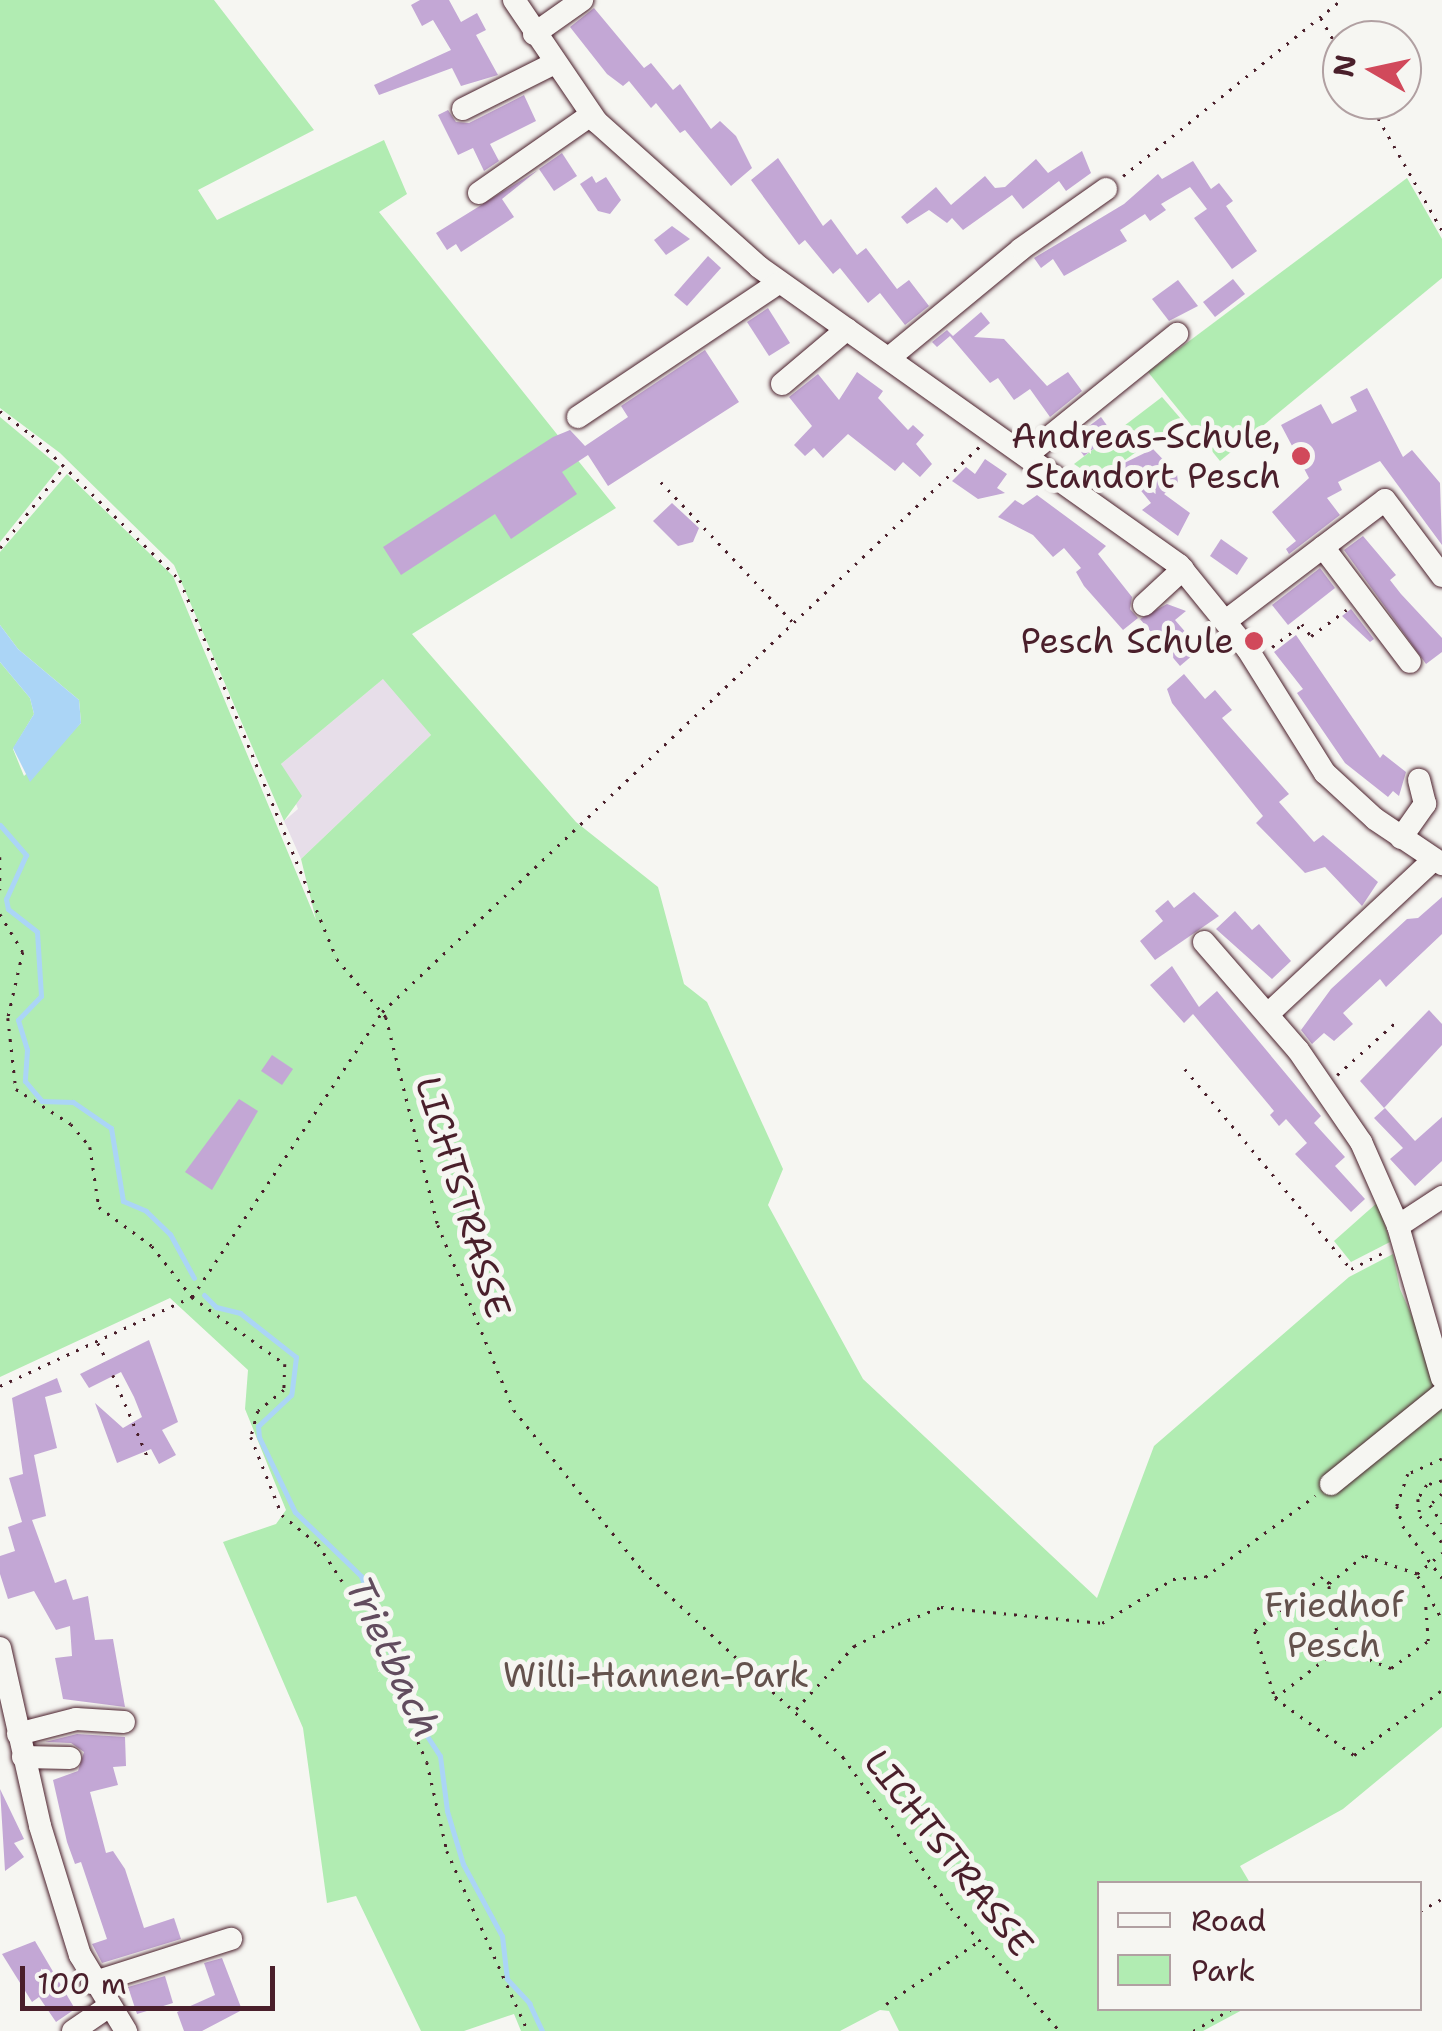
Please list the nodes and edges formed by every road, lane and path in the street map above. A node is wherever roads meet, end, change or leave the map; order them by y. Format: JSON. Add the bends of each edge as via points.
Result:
{"nodes":[{"id":1,"x":514,"y":0,"type":"edge"},
{"id":2,"x":582,"y":0,"type":"edge"},
{"id":3,"x":1340,"y":0,"type":"edge"},
{"id":4,"x":1320,"y":17,"type":"junction"},
{"id":5,"x":1322,"y":20,"type":"edge"},
{"id":6,"x":534,"y":34,"type":"junction"},
{"id":7,"x":553,"y":64,"type":"junction"},
{"id":8,"x":463,"y":109,"type":"dead end"},
{"id":9,"x":591,"y":115,"type":"junction"},
{"id":10,"x":1379,"y":120,"type":"edge"},
{"id":11,"x":1106,"y":190,"type":"joint"},
{"id":12,"x":479,"y":193,"type":"dead end"},
{"id":13,"x":1442,"y":230,"type":"edge"},
{"id":14,"x":778,"y":282,"type":"junction"},
{"id":15,"x":847,"y":330,"type":"junction"},
{"id":16,"x":1176,"y":334,"type":"dead end"},
{"id":17,"x":888,"y":358,"type":"junction"},
{"id":18,"x":782,"y":384,"type":"dead end"},
{"id":19,"x":0,"y":412,"type":"edge"},
{"id":20,"x":578,"y":416,"type":"dead end"},
{"id":21,"x":995,"y":432,"type":"junction"},
{"id":22,"x":1027,"y":454,"type":"junction"},
{"id":23,"x":65,"y":465,"type":"junction"},
{"id":24,"x":661,"y":482,"type":"dead end"},
{"id":25,"x":1324,"y":538,"type":"junction"},
{"id":26,"x":0,"y":548,"type":"edge"},
{"id":27,"x":1183,"y":569,"type":"junction"},
{"id":28,"x":1442,"y":576,"type":"edge"},
{"id":29,"x":1361,"y":598,"type":"junction"},
{"id":30,"x":1144,"y":606,"type":"dead end"},
{"id":31,"x":1226,"y":620,"type":"junction"},
{"id":32,"x":794,"y":623,"type":"junction"},
{"id":33,"x":1254,"y":660,"type":"junction"},
{"id":34,"x":1410,"y":662,"type":"dead end"},
{"id":35,"x":1419,"y":780,"type":"dead end"},
{"id":36,"x":1402,"y":838,"type":"junction"},
{"id":37,"x":0,"y":857,"type":"edge"},
{"id":38,"x":1438,"y":862,"type":"edge"},
{"id":39,"x":0,"y":890,"type":"edge"},
{"id":40,"x":0,"y":914,"type":"edge"},
{"id":41,"x":1204,"y":942,"type":"dead end"},
{"id":42,"x":382,"y":1012,"type":"junction"},
{"id":43,"x":1268,"y":1014,"type":"junction"},
{"id":44,"x":1396,"y":1022,"type":"dead end"},
{"id":45,"x":1185,"y":1069,"type":"dead end"},
{"id":46,"x":1325,"y":1086,"type":"junction"},
{"id":47,"x":1442,"y":1197,"type":"edge"},
{"id":48,"x":1400,"y":1235,"type":"junction"},
{"id":49,"x":192,"y":1297,"type":"junction"},
{"id":50,"x":98,"y":1342,"type":"junction"},
{"id":51,"x":107,"y":1361,"type":"dead end"},
{"id":52,"x":113,"y":1375,"type":"dead end"},
{"id":53,"x":1442,"y":1378,"type":"edge"},
{"id":54,"x":0,"y":1386,"type":"edge"},
{"id":55,"x":1442,"y":1394,"type":"edge"},
{"id":56,"x":148,"y":1458,"type":"dead end"},
{"id":57,"x":1442,"y":1459,"type":"edge"},
{"id":58,"x":1442,"y":1482,"type":"edge"},
{"id":59,"x":1331,"y":1484,"type":"joint"},
{"id":60,"x":1442,"y":1494,"type":"edge"},
{"id":61,"x":1442,"y":1523,"type":"edge"},
{"id":62,"x":1442,"y":1542,"type":"edge"},
{"id":63,"x":1442,"y":1553,"type":"edge"},
{"id":64,"x":1430,"y":1563,"type":"junction"},
{"id":65,"x":1417,"y":1574,"type":"junction"},
{"id":66,"x":1442,"y":1578,"type":"edge"},
{"id":67,"x":1329,"y":1584,"type":"junction"},
{"id":68,"x":1425,"y":1598,"type":"junction"},
{"id":69,"x":1442,"y":1620,"type":"edge"},
{"id":70,"x":1340,"y":1648,"type":"junction"},
{"id":71,"x":0,"y":1652,"type":"edge"},
{"id":72,"x":1442,"y":1690,"type":"edge"},
{"id":73,"x":1275,"y":1698,"type":"junction"},
{"id":74,"x":794,"y":1710,"type":"junction"},
{"id":75,"x":124,"y":1722,"type":"dead end"},
{"id":76,"x":16,"y":1751,"type":"edge"},
{"id":77,"x":70,"y":1758,"type":"dead end"},
{"id":78,"x":231,"y":1939,"type":"dead end"},
{"id":79,"x":980,"y":1940,"type":"junction"},
{"id":80,"x":92,"y":1983,"type":"junction"},
{"id":81,"x":886,"y":2004,"type":"dead end"},
{"id":82,"x":108,"y":2007,"type":"junction"},
{"id":83,"x":1228,"y":2011,"type":"edge"},
{"id":84,"x":74,"y":2031,"type":"edge"},
{"id":85,"x":126,"y":2031,"type":"edge"},
{"id":86,"x":528,"y":2031,"type":"edge"},
{"id":87,"x":1060,"y":2031,"type":"edge"},
{"id":88,"x":1193,"y":2031,"type":"edge"}],
"edges":[{"from":1,"to":6,"type":"street"},
{"from":2,"to":6,"type":"street"},
{"from":3,"to":4,"type":"path"},
{"from":4,"to":5,"type":"path"},
{"from":4,"to":11,"type":"path"},
{"from":6,"to":7,"type":"street"},
{"from":7,"to":8,"type":"street"},
{"from":7,"to":9,"type":"street"},
{"from":9,"to":12,"type":"street"},
{"from":9,"to":14,"type":"street"},
{"from":10,"to":13,"type":"path"},
{"from":11,"to":17,"type":"street","via":[[1021,248]]},
{"from":14,"to":15,"type":"street"},
{"from":14,"to":20,"type":"street"},
{"from":15,"to":17,"type":"street"},
{"from":15,"to":18,"type":"street"},
{"from":16,"to":22,"type":"street"},
{"from":17,"to":21,"type":"street"},
{"from":19,"to":23,"type":"path","name":"LICHTSTRASSE"},
{"from":21,"to":22,"type":"street"},
{"from":21,"to":32,"type":"path"},
{"from":22,"to":27,"type":"street"},
{"from":23,"to":26,"type":"path"},
{"from":23,"to":42,"type":"path","name":"LICHTSTRASSE","via":[[180,580],[337,959]]},
{"from":24,"to":32,"type":"path"},
{"from":25,"to":28,"type":"street","via":[[1384,500]]},
{"from":25,"to":29,"type":"street"},
{"from":25,"to":31,"type":"street","via":[[1284,563]]},
{"from":27,"to":30,"type":"street"},
{"from":27,"to":31,"type":"street"},
{"from":29,"to":33,"type":"path","via":[[1311,636],[1302,624]]},
{"from":29,"to":34,"type":"street"},
{"from":31,"to":33,"type":"street"},
{"from":32,"to":42,"type":"path"},
{"from":33,"to":36,"type":"street","via":[[1325,774]]},
{"from":35,"to":36,"type":"street","via":[[1424,804]]},
{"from":36,"to":38,"type":"street"},
{"from":37,"to":39,"type":"path"},
{"from":38,"to":43,"type":"street"},
{"from":40,"to":49,"type":"path","via":[[22,952],[8,1018],[16,1088],[74,1127],[92,1154],[97,1205],[152,1246]]},
{"from":41,"to":43,"type":"street"},
{"from":42,"to":49,"type":"path"},
{"from":42,"to":74,"type":"path","name":"LICHTSTRASSE","via":[[438,1225],[514,1410],[642,1570]]},
{"from":43,"to":46,"type":"street"},
{"from":44,"to":46,"type":"path"},
{"from":45,"to":48,"type":"path","via":[[1351,1268]]},
{"from":46,"to":48,"type":"street","via":[[1371,1160]]},
{"from":47,"to":48,"type":"street"},
{"from":48,"to":53,"type":"street"},
{"from":49,"to":50,"type":"path"},
{"from":49,"to":86,"type":"path","via":[[286,1364],[284,1390],[259,1409],[251,1437],[282,1515],[318,1544],[359,1607],[426,1762],[447,1852]]},
{"from":50,"to":51,"type":"path"},
{"from":50,"to":54,"type":"path"},
{"from":52,"to":56,"type":"path"},
{"from":55,"to":59,"type":"street"},
{"from":57,"to":64,"type":"path","via":[[1414,1468],[1397,1498],[1402,1526]]},
{"from":58,"to":62,"type":"path","via":[[1424,1487],[1418,1500],[1420,1516]]},
{"from":59,"to":74,"type":"path","via":[[1205,1577],[1173,1579],[1102,1623],[942,1607],[854,1646]]},
{"from":60,"to":61,"type":"path","via":[[1430,1505]]},
{"from":63,"to":64,"type":"path"},
{"from":64,"to":65,"type":"path"},
{"from":64,"to":66,"type":"path"},
{"from":65,"to":67,"type":"path","via":[[1364,1556]]},
{"from":65,"to":68,"type":"path"},
{"from":67,"to":70,"type":"path"},
{"from":67,"to":73,"type":"path","via":[[1323,1577],[1255,1631]]},
{"from":68,"to":69,"type":"path"},
{"from":68,"to":70,"type":"path","via":[[1428,1640],[1391,1668]]},
{"from":70,"to":73,"type":"path"},
{"from":71,"to":76,"type":"street"},
{"from":72,"to":73,"type":"path","via":[[1354,1754]]},
{"from":74,"to":79,"type":"path","name":"LICHTSTRASSE","via":[[843,1756]]},
{"from":75,"to":76,"type":"street","via":[[76,1719]]},
{"from":76,"to":77,"type":"street"},
{"from":76,"to":80,"type":"street"},
{"from":78,"to":80,"type":"street"},
{"from":79,"to":81,"type":"path"},
{"from":79,"to":87,"type":"path","name":"LICHTSTRASSE"},
{"from":80,"to":82,"type":"street"},
{"from":82,"to":84,"type":"street"},
{"from":82,"to":85,"type":"street"},
{"from":83,"to":88,"type":"path"}]}
